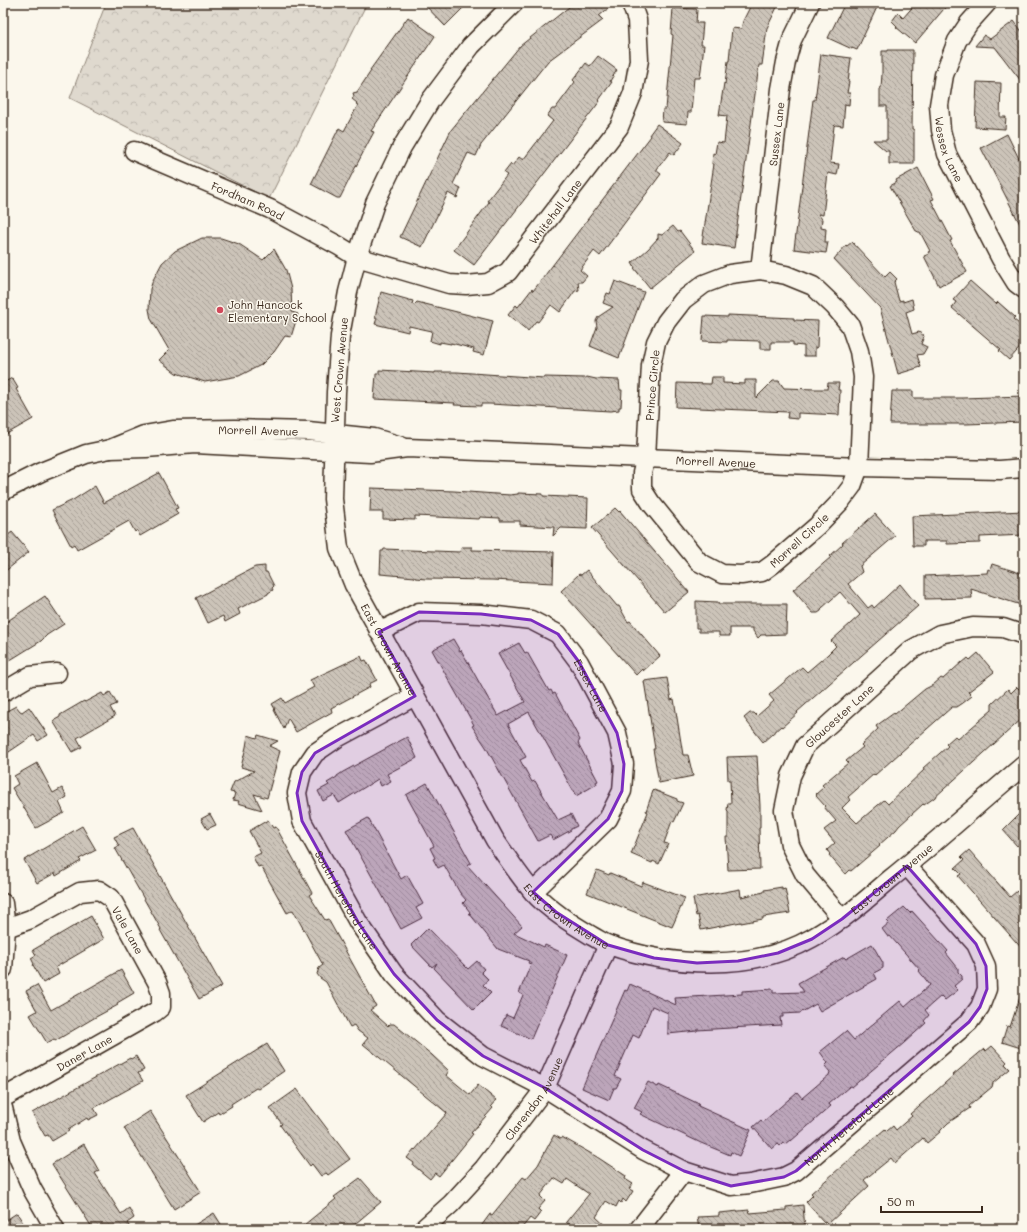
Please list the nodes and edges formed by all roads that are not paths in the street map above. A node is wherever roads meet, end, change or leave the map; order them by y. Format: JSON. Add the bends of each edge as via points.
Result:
{"nodes":[{"id":1,"x":514,"y":3,"type":"edge"},
{"id":2,"x":631,"y":3,"type":"edge"},
{"id":3,"x":810,"y":3,"type":"edge"},
{"id":4,"x":987,"y":3,"type":"edge"},
{"id":5,"x":134,"y":151,"type":"dead end"},
{"id":6,"x":357,"y":257,"type":"junction"},
{"id":7,"x":760,"y":270,"type":"junction"},
{"id":8,"x":1024,"y":289,"type":"edge"},
{"id":9,"x":334,"y":442,"type":"junction"},
{"id":10,"x":646,"y":457,"type":"junction"},
{"id":11,"x":859,"y":467,"type":"junction"},
{"id":12,"x":1024,"y":468,"type":"edge"},
{"id":13,"x":3,"y":491,"type":"edge"},
{"id":14,"x":379,"y":632,"type":"junction"},
{"id":15,"x":1024,"y":636,"type":"edge"},
{"id":16,"x":57,"y":673,"type":"dead end"},
{"id":17,"x":3,"y":692,"type":"edge"},
{"id":18,"x":415,"y":696,"type":"junction"},
{"id":19,"x":1024,"y":765,"type":"edge"},
{"id":20,"x":907,"y":866,"type":"junction"},
{"id":21,"x":533,"y":892,"type":"junction"},
{"id":22,"x":3,"y":903,"type":"edge"},
{"id":23,"x":842,"y":919,"type":"junction"},
{"id":24,"x":6,"y":928,"type":"junction"},
{"id":25,"x":608,"y":945,"type":"junction"},
{"id":26,"x":3,"y":969,"type":"edge"},
{"id":27,"x":161,"y":1003,"type":"joint"},
{"id":28,"x":545,"y":1088,"type":"junction"},
{"id":29,"x":3,"y":1098,"type":"edge"},
{"id":30,"x":3,"y":1108,"type":"edge"},
{"id":31,"x":684,"y":1171,"type":"junction"},
{"id":32,"x":55,"y":1229,"type":"edge"},
{"id":33,"x":423,"y":1229,"type":"edge"},
{"id":34,"x":639,"y":1229,"type":"edge"}],
"edges":[{"from":1,"to":6,"type":"street","name":"West Crown Avenue","via":[[471,46],[430,101],[406,140],[375,203]]},
{"from":2,"to":6,"type":"street","name":"Whitehall Lane","via":[[637,20],[639,60],[634,93],[619,127],[508,272],[488,283],[449,284]]},
{"from":3,"to":7,"type":"street","name":"Sussex Lane","via":[[792,40],[786,62]]},
{"from":4,"to":8,"type":"street","name":"Wessex Lane","via":[[957,41],[944,75],[939,106],[941,130],[947,154],[1001,259],[1016,283]]},
{"from":5,"to":6,"type":"street","name":"Fordham Road","via":[[270,209]]},
{"from":6,"to":9,"type":"street","name":"West Crown Avenue","via":[[340,336]]},
{"from":7,"to":10,"type":"street","name":"Prince Circle","via":[[730,274],[704,284],[683,300],[666,322],[656,342],[651,365]]},
{"from":7,"to":11,"type":"street","name":"Prince Circle","via":[[786,275],[813,286],[850,325],[859,351],[863,377]]},
{"from":9,"to":10,"type":"street","name":"Morrell Avenue","via":[[374,438],[408,448]]},
{"from":9,"to":13,"type":"street","name":"Morrell Avenue","via":[[235,429],[173,430],[144,435],[86,454]]},
{"from":9,"to":14,"type":"street","name":"East Crown Avenue","via":[[333,499],[339,548],[354,585]]},
{"from":10,"to":11,"type":"street","name":"Morrell Avenue"},
{"from":10,"to":11,"type":"street","name":"Morrell Circle","via":[[642,489],[651,503],[699,562],[722,574],[741,575],[762,572],[817,526],[852,486]]},
{"from":11,"to":12,"type":"street","name":"Morrell Avenue","via":[[1000,470]]},
{"from":14,"to":18,"type":"street","name":"East Crown Avenue"},
{"from":14,"to":21,"type":"street","name":"Essex Lane","via":[[419,612],[481,614],[530,620],[558,634],[579,662],[617,733],[624,764],[622,791],[608,819]]},
{"from":15,"to":23,"type":"street","name":"Gloucester Lane","via":[[1003,628],[973,627],[940,634],[911,650],[805,746],[791,776],[784,810],[790,845],[805,875]]},
{"from":16,"to":17,"type":"street","via":[[30,676]]},
{"from":18,"to":21,"type":"street","name":"East Crown Avenue","via":[[495,840]]},
{"from":18,"to":28,"type":"street","name":"South Hereford Lane","via":[[337,738],[315,753],[302,772],[297,793],[302,821],[358,922],[394,974],[437,1020],[484,1056]]},
{"from":19,"to":20,"type":"street","name":"East Crown Avenue"},
{"from":20,"to":23,"type":"street","name":"East Crown Avenue"},
{"from":20,"to":31,"type":"street","name":"North Hereford Lane","via":[[976,944],[986,966],[987,989],[980,1007],[969,1022],[796,1171],[784,1177],[731,1186]]},
{"from":21,"to":25,"type":"street","name":"East Crown Avenue","via":[[556,912]]},
{"from":22,"to":24,"type":"street"},
{"from":23,"to":25,"type":"street","name":"East Crown Avenue","via":[[812,939],[778,953],[738,961],[697,963],[654,958]]},
{"from":24,"to":26,"type":"street"},
{"from":24,"to":27,"type":"street","name":"Vale Lane","via":[[31,919],[80,892],[98,890],[110,898],[118,912],[157,982]]},
{"from":25,"to":28,"type":"street","name":"Clarendon Avenue"},
{"from":27,"to":29,"type":"street","name":"Daner Lane","via":[[161,1007],[155,1012]]},
{"from":28,"to":31,"type":"street","name":"North Hereford Lane","via":[[643,1150]]},
{"from":28,"to":33,"type":"street","name":"Clarendon Avenue","via":[[484,1168],[451,1204]]},
{"from":30,"to":32,"type":"street","via":[[11,1141],[32,1189]]},
{"from":31,"to":34,"type":"street"}]}
